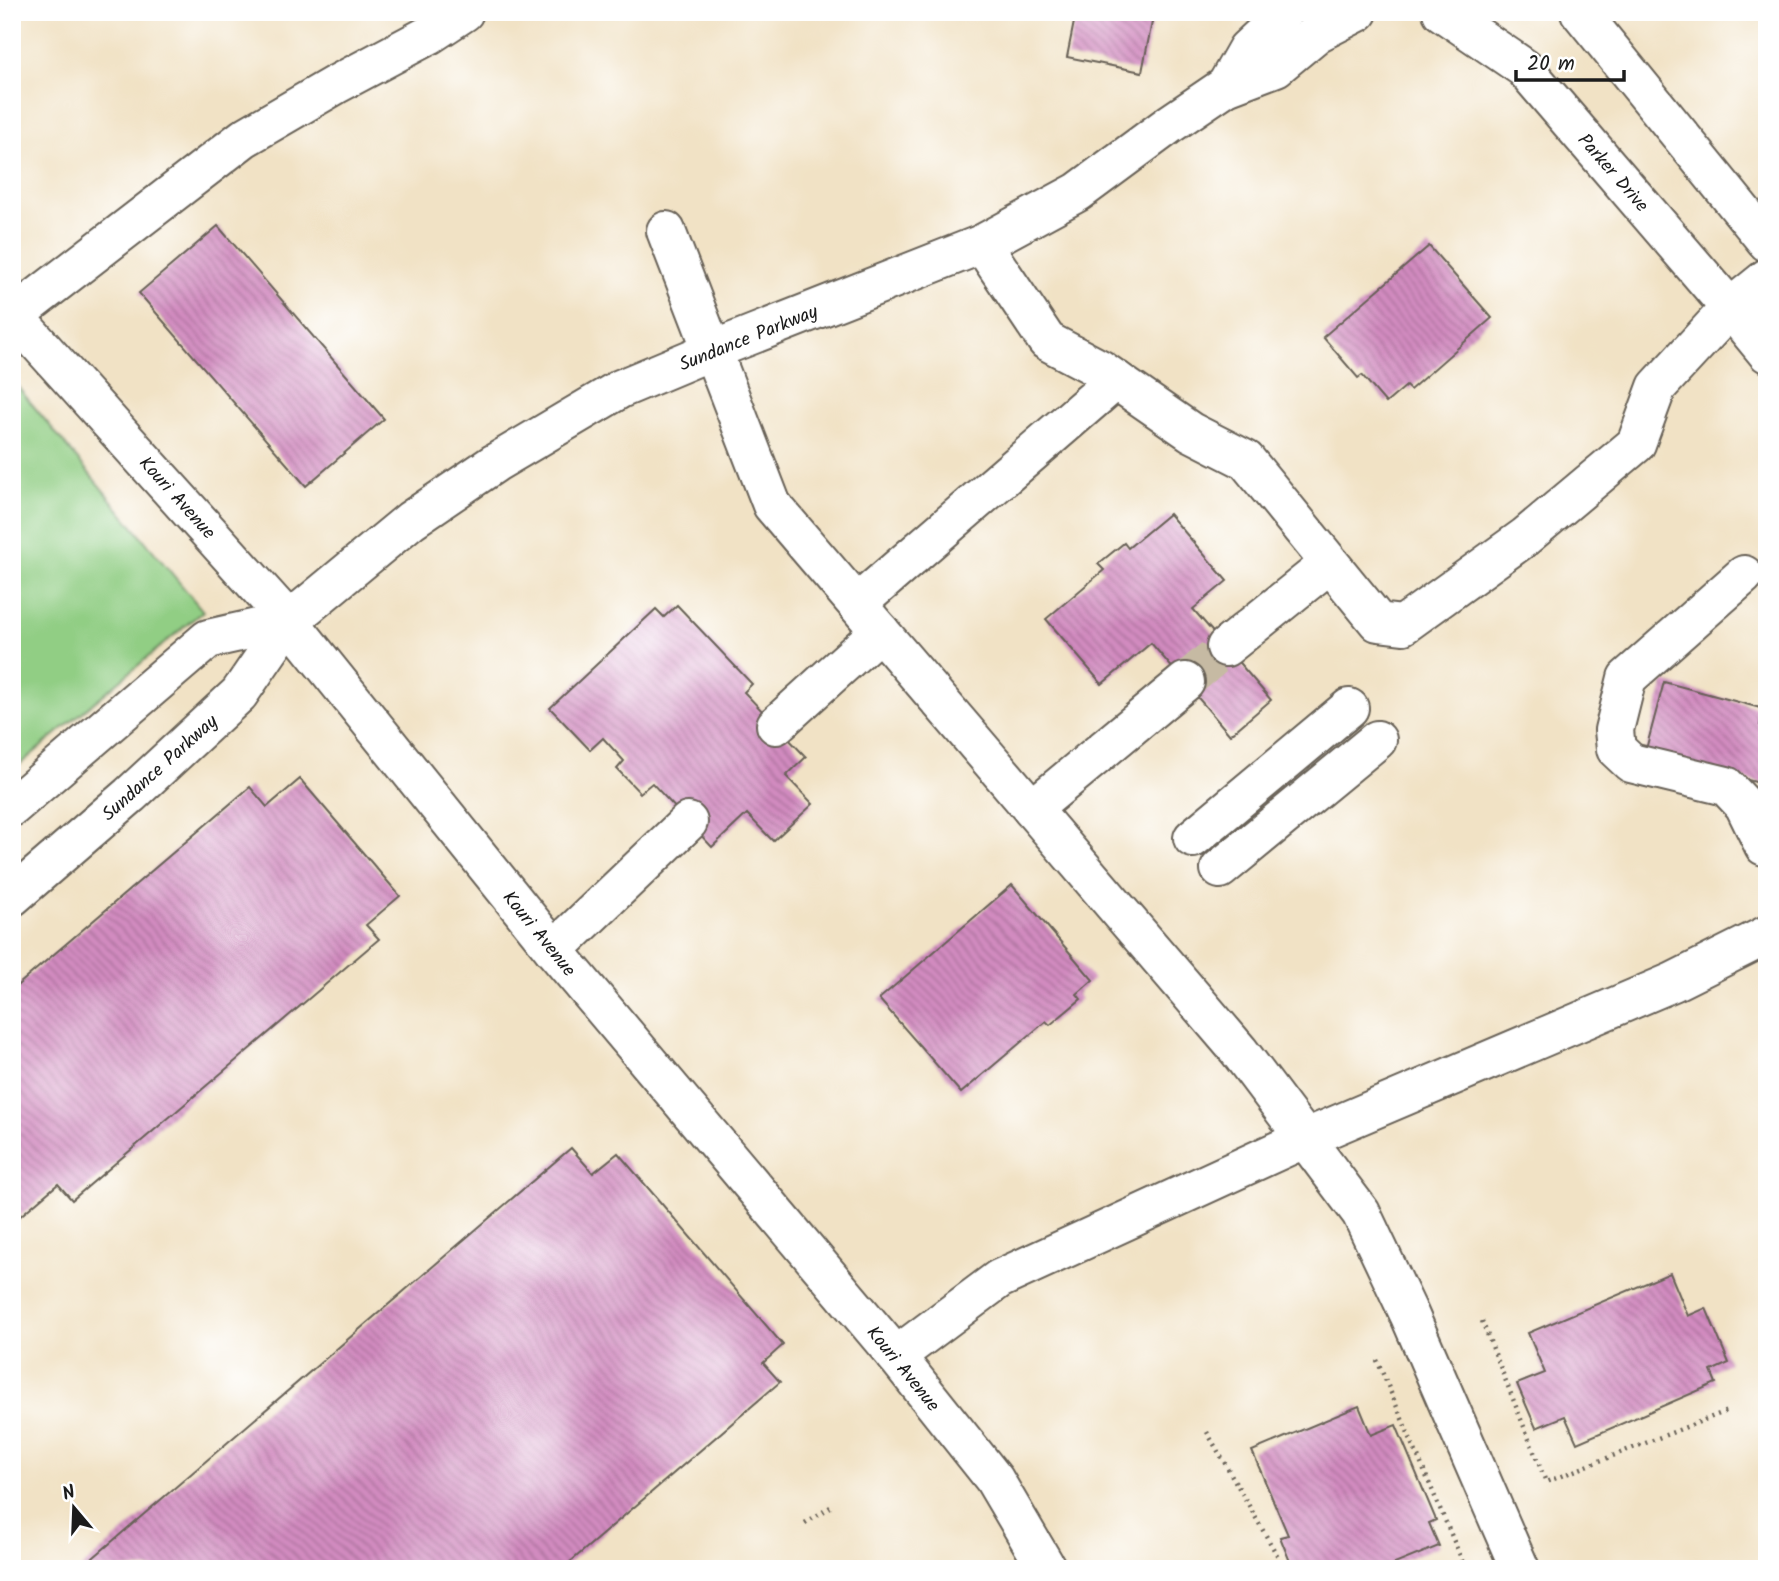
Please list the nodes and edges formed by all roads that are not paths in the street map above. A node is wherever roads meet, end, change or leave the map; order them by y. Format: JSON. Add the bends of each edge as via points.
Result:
{"nodes":[{"id":1,"x":464,"y":12,"type":"edge"},
{"id":2,"x":1283,"y":12,"type":"edge"},
{"id":3,"x":1358,"y":12,"type":"edge"},
{"id":4,"x":1442,"y":12,"type":"edge"},
{"id":5,"x":1580,"y":12,"type":"edge"},
{"id":6,"x":1226,"y":86,"type":"junction"},
{"id":7,"x":666,"y":231,"type":"dead end"},
{"id":8,"x":1767,"y":242,"type":"edge"},
{"id":9,"x":982,"y":244,"type":"junction"},
{"id":10,"x":1767,"y":278,"type":"edge"},
{"id":11,"x":1730,"y":307,"type":"junction"},
{"id":12,"x":13,"y":315,"type":"edge"},
{"id":13,"x":713,"y":350,"type":"junction"},
{"id":14,"x":1767,"y":353,"type":"edge"},
{"id":15,"x":1116,"y":380,"type":"junction"},
{"id":16,"x":1329,"y":564,"type":"junction"},
{"id":17,"x":1744,"y":575,"type":"dead end"},
{"id":18,"x":869,"y":618,"type":"junction"},
{"id":19,"x":289,"y":621,"type":"junction"},
{"id":20,"x":1226,"y":647,"type":"tunnel mouth"},
{"id":21,"x":1185,"y":682,"type":"tunnel mouth"},
{"id":22,"x":1349,"y":708,"type":"dead end"},
{"id":23,"x":776,"y":725,"type":"dead end"},
{"id":24,"x":1377,"y":740,"type":"dead end"},
{"id":25,"x":12,"y":807,"type":"edge"},
{"id":26,"x":1032,"y":809,"type":"junction"},
{"id":27,"x":688,"y":822,"type":"dead end"},
{"id":28,"x":1193,"y":838,"type":"dead end"},
{"id":29,"x":1764,"y":846,"type":"dead end"},
{"id":30,"x":1220,"y":869,"type":"dead end"},
{"id":31,"x":12,"y":897,"type":"edge"},
{"id":32,"x":1767,"y":935,"type":"edge"},
{"id":33,"x":554,"y":950,"type":"junction"},
{"id":34,"x":1306,"y":1139,"type":"junction"},
{"id":35,"x":896,"y":1356,"type":"junction"},
{"id":36,"x":1046,"y":1569,"type":"edge"},
{"id":37,"x":1520,"y":1569,"type":"edge"}],
"edges":[{"from":1,"to":12,"type":"street","via":[[244,138]]},
{"from":2,"to":6,"type":"street","name":"Sundance Parkway","via":[[1247,49]]},
{"from":3,"to":6,"type":"street","name":"Sundance Parkway","via":[[1317,33],[1276,67]]},
{"from":4,"to":11,"type":"street","name":"Parker Drive","via":[[1524,68]]},
{"from":5,"to":8,"type":"street"},
{"from":6,"to":9,"type":"street","name":"Sundance Parkway","via":[[1078,192]]},
{"from":7,"to":13,"type":"street"},
{"from":9,"to":13,"type":"street","name":"Sundance Parkway"},
{"from":9,"to":15,"type":"street","via":[[1047,341]]},
{"from":10,"to":11,"type":"street"},
{"from":11,"to":14,"type":"street","name":"Parker Drive"},
{"from":11,"to":16,"type":"street","via":[[1657,387],[1636,444],[1525,537],[1403,625],[1378,622]]},
{"from":12,"to":19,"type":"street","name":"Kouri Avenue"},
{"from":13,"to":18,"type":"street","via":[[772,505]]},
{"from":13,"to":19,"type":"street","name":"Sundance Parkway","via":[[620,389],[495,463],[411,520]]},
{"from":15,"to":16,"type":"street","via":[[1191,432],[1246,460]]},
{"from":15,"to":18,"type":"street"},
{"from":16,"to":20,"type":"street"},
{"from":17,"to":29,"type":"street","via":[[1627,678],[1614,730],[1616,749],[1631,763],[1726,786],[1744,805]]},
{"from":18,"to":23,"type":"street"},
{"from":18,"to":26,"type":"street"},
{"from":19,"to":25,"type":"street","name":"Sundance Parkway","via":[[208,639]]},
{"from":19,"to":31,"type":"street","name":"Sundance Parkway","via":[[239,694]]},
{"from":19,"to":33,"type":"street","name":"Kouri Avenue"},
{"from":21,"to":26,"type":"street"},
{"from":22,"to":28,"type":"street"},
{"from":24,"to":30,"type":"street"},
{"from":26,"to":34,"type":"street","via":[[1239,1052]]},
{"from":27,"to":33,"type":"street"},
{"from":32,"to":34,"type":"street","via":[[1673,982]]},
{"from":33,"to":35,"type":"street","name":"Kouri Avenue"},
{"from":34,"to":35,"type":"street","via":[[999,1279]]},
{"from":34,"to":37,"type":"street","via":[[1361,1213]]},
{"from":35,"to":36,"type":"street","name":"Kouri Avenue","via":[[994,1479]]}]}
